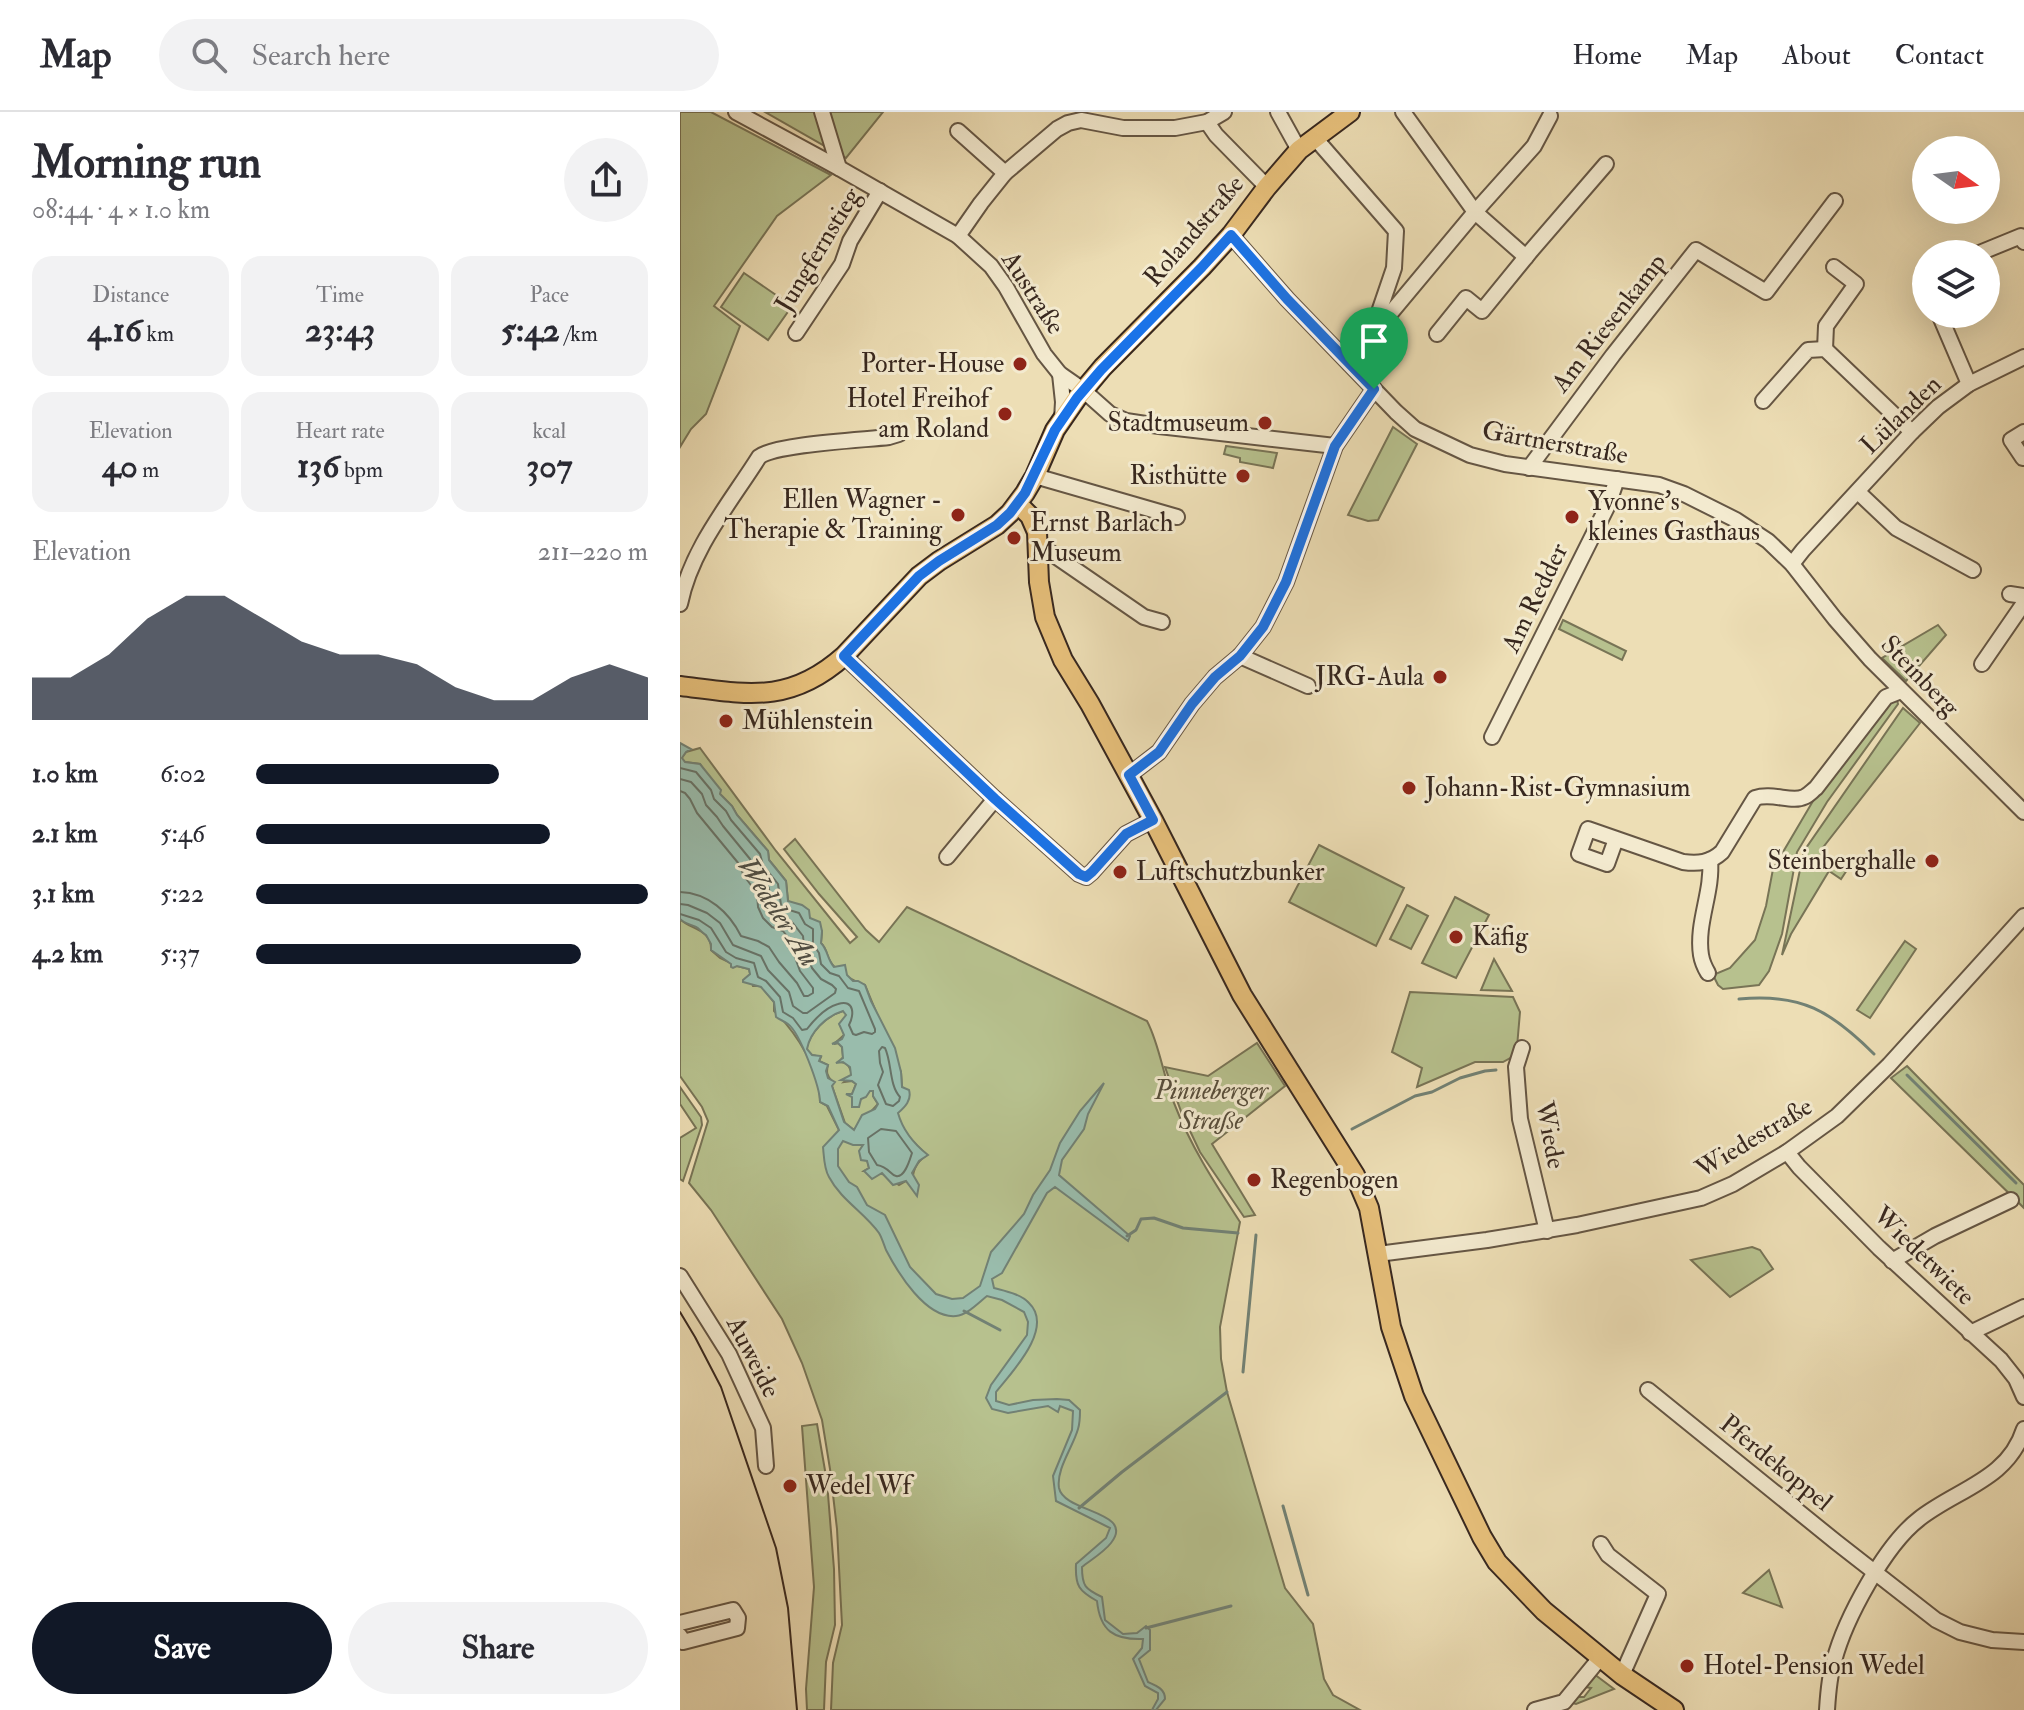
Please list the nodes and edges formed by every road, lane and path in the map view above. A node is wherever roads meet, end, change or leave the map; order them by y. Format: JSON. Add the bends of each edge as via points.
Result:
{"nodes":[{"id":1,"x":736,"y":112,"type":"edge"},
{"id":2,"x":822,"y":112,"type":"edge"},
{"id":3,"x":1224,"y":112,"type":"edge"},
{"id":4,"x":1278,"y":112,"type":"edge"},
{"id":5,"x":1350,"y":112,"type":"edge"},
{"id":6,"x":1403,"y":112,"type":"edge"},
{"id":7,"x":1550,"y":116,"type":"dead end"},
{"id":8,"x":1207,"y":122,"type":"junction"},
{"id":9,"x":958,"y":131,"type":"dead end"},
{"id":10,"x":1315,"y":138,"type":"junction"},
{"id":11,"x":1299,"y":150,"type":"junction"},
{"id":12,"x":1606,"y":164,"type":"dead end"},
{"id":13,"x":839,"y":168,"type":"junction"},
{"id":14,"x":1005,"y":173,"type":"junction"},
{"id":15,"x":1267,"y":187,"type":"junction"},
{"id":16,"x":880,"y":191,"type":"junction"},
{"id":17,"x":1835,"y":201,"type":"dead end"},
{"id":18,"x":1475,"y":212,"type":"junction"},
{"id":19,"x":1231,"y":235,"type":"junction"},
{"id":20,"x":958,"y":236,"type":"junction"},
{"id":21,"x":2022,"y":239,"type":"edge"},
{"id":22,"x":2000,"y":246,"type":"edge"},
{"id":23,"x":1526,"y":257,"type":"junction"},
{"id":24,"x":1834,"y":267,"type":"dead end"},
{"id":25,"x":1380,"y":324,"type":"junction"},
{"id":26,"x":1945,"y":328,"type":"edge"},
{"id":27,"x":796,"y":333,"type":"dead end"},
{"id":28,"x":1437,"y":334,"type":"dead end"},
{"id":29,"x":1825,"y":349,"type":"junction"},
{"id":30,"x":2024,"y":357,"type":"edge"},
{"id":31,"x":1349,"y":363,"type":"junction"},
{"id":32,"x":1060,"y":374,"type":"junction"},
{"id":33,"x":1969,"y":384,"type":"junction"},
{"id":34,"x":1083,"y":390,"type":"junction"},
{"id":35,"x":1372,"y":392,"type":"junction"},
{"id":36,"x":1763,"y":401,"type":"dead end"},
{"id":37,"x":1062,"y":419,"type":"junction"},
{"id":38,"x":1912,"y":432,"type":"junction"},
{"id":39,"x":2024,"y":432,"type":"edge"},
{"id":40,"x":899,"y":434,"type":"dead end"},
{"id":41,"x":1334,"y":449,"type":"junction"},
{"id":42,"x":2024,"y":457,"type":"edge"},
{"id":43,"x":1529,"y":468,"type":"junction"},
{"id":44,"x":1035,"y":476,"type":"junction"},
{"id":45,"x":1617,"y":479,"type":"junction"},
{"id":46,"x":1858,"y":492,"type":"junction"},
{"id":47,"x":1018,"y":504,"type":"junction"},
{"id":48,"x":1177,"y":517,"type":"dead end"},
{"id":49,"x":1038,"y":544,"type":"junction"},
{"id":50,"x":1792,"y":564,"type":"junction"},
{"id":51,"x":1973,"y":570,"type":"dead end"},
{"id":52,"x":2024,"y":603,"type":"edge"},
{"id":53,"x":680,"y":604,"type":"edge"},
{"id":54,"x":1162,"y":622,"type":"dead end"},
{"id":55,"x":844,"y":656,"type":"junction"},
{"id":56,"x":1240,"y":656,"type":"junction"},
{"id":57,"x":1982,"y":664,"type":"dead end"},
{"id":58,"x":680,"y":686,"type":"edge"},
{"id":59,"x":1308,"y":686,"type":"dead end"},
{"id":60,"x":1901,"y":691,"type":"junction"},
{"id":61,"x":1492,"y":737,"type":"dead end"},
{"id":62,"x":1129,"y":775,"type":"junction"},
{"id":63,"x":995,"y":799,"type":"junction"},
{"id":64,"x":2024,"y":812,"type":"edge"},
{"id":65,"x":1153,"y":820,"type":"junction"},
{"id":66,"x":1616,"y":839,"type":"dead end"},
{"id":67,"x":947,"y":857,"type":"dead end"},
{"id":68,"x":1710,"y":860,"type":"junction"},
{"id":69,"x":2024,"y":916,"type":"edge"},
{"id":70,"x":1708,"y":973,"type":"dead end"},
{"id":71,"x":1522,"y":1048,"type":"dead end"},
{"id":72,"x":1787,"y":1152,"type":"junction"},
{"id":73,"x":2011,"y":1200,"type":"dead end"},
{"id":74,"x":1547,"y":1231,"type":"junction"},
{"id":75,"x":1378,"y":1254,"type":"junction"},
{"id":76,"x":1892,"y":1261,"type":"junction"},
{"id":77,"x":680,"y":1276,"type":"edge"},
{"id":78,"x":2024,"y":1307,"type":"edge"},
{"id":79,"x":1970,"y":1333,"type":"junction"},
{"id":80,"x":1648,"y":1390,"type":"dead end"},
{"id":81,"x":2024,"y":1397,"type":"edge"},
{"id":82,"x":2024,"y":1429,"type":"edge"},
{"id":83,"x":2024,"y":1455,"type":"edge"},
{"id":84,"x":766,"y":1466,"type":"dead end"},
{"id":85,"x":2001,"y":1468,"type":"junction"},
{"id":86,"x":1601,"y":1544,"type":"dead end"},
{"id":87,"x":1875,"y":1572,"type":"junction"},
{"id":88,"x":680,"y":1623,"type":"edge"},
{"id":89,"x":680,"y":1636,"type":"edge"},
{"id":90,"x":2024,"y":1642,"type":"edge"},
{"id":91,"x":1600,"y":1658,"type":"junction"},
{"id":92,"x":1622,"y":1675,"type":"junction"},
{"id":93,"x":1535,"y":1710,"type":"edge"},
{"id":94,"x":1674,"y":1710,"type":"edge"},
{"id":95,"x":1827,"y":1710,"type":"edge"}],
"edges":[{"from":1,"to":13,"type":"street","name":"Austraße"},
{"from":2,"to":13,"type":"street"},
{"from":3,"to":8,"type":"street"},
{"from":4,"to":11,"type":"street"},
{"from":5,"to":10,"type":"main road","name":"Rolandstraße"},
{"from":6,"to":18,"type":"street"},
{"from":7,"to":18,"type":"street","via":[[1534,146]]},
{"from":8,"to":14,"type":"street","via":[[1143,129],[1081,120],[1068,123]]},
{"from":8,"to":15,"type":"street"},
{"from":9,"to":14,"type":"street"},
{"from":10,"to":11,"type":"main road","name":"Rolandstraße"},
{"from":10,"to":25,"type":"street","via":[[1396,231],[1394,268]]},
{"from":11,"to":15,"type":"main road","name":"Rolandstraße"},
{"from":12,"to":23,"type":"street"},
{"from":13,"to":16,"type":"street","name":"Austraße"},
{"from":14,"to":20,"type":"street"},
{"from":15,"to":19,"type":"main road","name":"Rolandstraße"},
{"from":16,"to":20,"type":"street","name":"Austraße"},
{"from":16,"to":27,"type":"street","name":"Jungfernstieg","via":[[842,264]]},
{"from":17,"to":43,"type":"street","name":"Am Riesenkamp","via":[[1766,292],[1696,250]]},
{"from":18,"to":23,"type":"street"},
{"from":18,"to":25,"type":"street"},
{"from":19,"to":31,"type":"street","name":"Gärtnerstraße"},
{"from":19,"to":34,"type":"main road","name":"Rolandstraße"},
{"from":20,"to":32,"type":"street","name":"Austraße","via":[[991,266]]},
{"from":21,"to":22,"type":"street"},
{"from":23,"to":28,"type":"street","via":[[1482,311],[1466,298]]},
{"from":24,"to":29,"type":"street","via":[[1856,284],[1826,326]]},
{"from":25,"to":31,"type":"street"},
{"from":26,"to":33,"type":"street"},
{"from":29,"to":36,"type":"street","via":[[1808,350]]},
{"from":29,"to":38,"type":"street"},
{"from":30,"to":33,"type":"street","name":"Lülanden"},
{"from":31,"to":35,"type":"street","name":"Gärtnerstraße"},
{"from":32,"to":34,"type":"street","name":"Austraße"},
{"from":32,"to":37,"type":"street","name":"Austraße"},
{"from":33,"to":38,"type":"street","name":"Lülanden"},
{"from":34,"to":37,"type":"main road","name":"Rolandstraße"},
{"from":34,"to":41,"type":"street","name":"Austraße","via":[[1126,421]]},
{"from":35,"to":41,"type":"street"},
{"from":35,"to":43,"type":"street","name":"Gärtnerstraße","via":[[1415,429],[1470,455]]},
{"from":37,"to":44,"type":"main road","name":"Rolandstraße"},
{"from":38,"to":46,"type":"street","name":"Lülanden"},
{"from":39,"to":42,"type":"street","via":[[2011,440]]},
{"from":40,"to":53,"type":"street","via":[[782,447],[759,457],[695,560]]},
{"from":41,"to":56,"type":"street","via":[[1286,582],[1263,627]]},
{"from":43,"to":45,"type":"street","name":"Gärtnerstraße"},
{"from":44,"to":47,"type":"main road","name":"Rolandstraße"},
{"from":44,"to":48,"type":"street"},
{"from":45,"to":50,"type":"street","name":"Gärtnerstraße","via":[[1684,494],[1736,520]]},
{"from":45,"to":61,"type":"street","name":"Am Redder"},
{"from":46,"to":50,"type":"street","name":"Lülanden"},
{"from":46,"to":51,"type":"street","name":"Lülanden","via":[[1896,528]]},
{"from":47,"to":49,"type":"main road","via":[[1033,522]]},
{"from":47,"to":55,"type":"main road","name":"Rolandstraße","via":[[997,525],[919,576]]},
{"from":49,"to":54,"type":"street","via":[[1144,617]]},
{"from":49,"to":62,"type":"main road","via":[[1045,617],[1063,660]]},
{"from":50,"to":60,"type":"street","name":"Steinberg"},
{"from":52,"to":57,"type":"street"},
{"from":55,"to":58,"type":"main road","name":"Rolandstraße","via":[[808,681],[769,694]]},
{"from":55,"to":63,"type":"street"},
{"from":56,"to":59,"type":"street"},
{"from":56,"to":62,"type":"street","via":[[1192,704],[1159,752]]},
{"from":60,"to":64,"type":"street","name":"Steinberg"},
{"from":60,"to":68,"type":"street","via":[[1886,697],[1804,797],[1755,798],[1722,852]]},
{"from":62,"to":65,"type":"main road"},
{"from":63,"to":65,"type":"street","via":[[1086,877],[1126,834]]},
{"from":63,"to":67,"type":"street"},
{"from":65,"to":75,"type":"main road","via":[[1242,995],[1355,1175],[1369,1208]]},
{"from":66,"to":68,"type":"street","via":[[1683,862]]},
{"from":68,"to":70,"type":"street","via":[[1712,877],[1701,927],[1701,956]]},
{"from":69,"to":72,"type":"street","name":"Wiedestraße","via":[[1884,1070],[1837,1116]]},
{"from":71,"to":74,"type":"street","name":"Wiede","via":[[1516,1067],[1520,1119]]},
{"from":72,"to":74,"type":"street","name":"Wiedestraße","via":[[1701,1198]]},
{"from":72,"to":76,"type":"street","name":"Wiedetwiete"},
{"from":73,"to":76,"type":"street"},
{"from":74,"to":75,"type":"street","name":"Wiedestraße"},
{"from":75,"to":91,"type":"main road","via":[[1391,1327],[1414,1396],[1482,1537],[1497,1562],[1535,1601]]},
{"from":76,"to":79,"type":"street","name":"Wiedetwiete"},
{"from":77,"to":84,"type":"street","name":"Auweide","via":[[729,1354],[763,1428]]},
{"from":78,"to":79,"type":"street"},
{"from":79,"to":81,"type":"street","name":"Wiedetwiete","via":[[2001,1360]]},
{"from":80,"to":87,"type":"street","name":"Pferdekoppel"},
{"from":82,"to":85,"type":"street"},
{"from":83,"to":85,"type":"street"},
{"from":85,"to":87,"type":"street","via":[[1918,1519]]},
{"from":86,"to":92,"type":"street","via":[[1658,1594]]},
{"from":87,"to":90,"type":"street","name":"Pferdekoppel","via":[[1936,1620],[1960,1632]]},
{"from":87,"to":95,"type":"street","via":[[1834,1660]]},
{"from":88,"to":89,"type":"street","via":[[733,1610],[738,1618],[737,1628],[683,1642]]},
{"from":91,"to":92,"type":"main road"},
{"from":91,"to":93,"type":"street","via":[[1564,1702]]},
{"from":92,"to":94,"type":"main road"}]}
